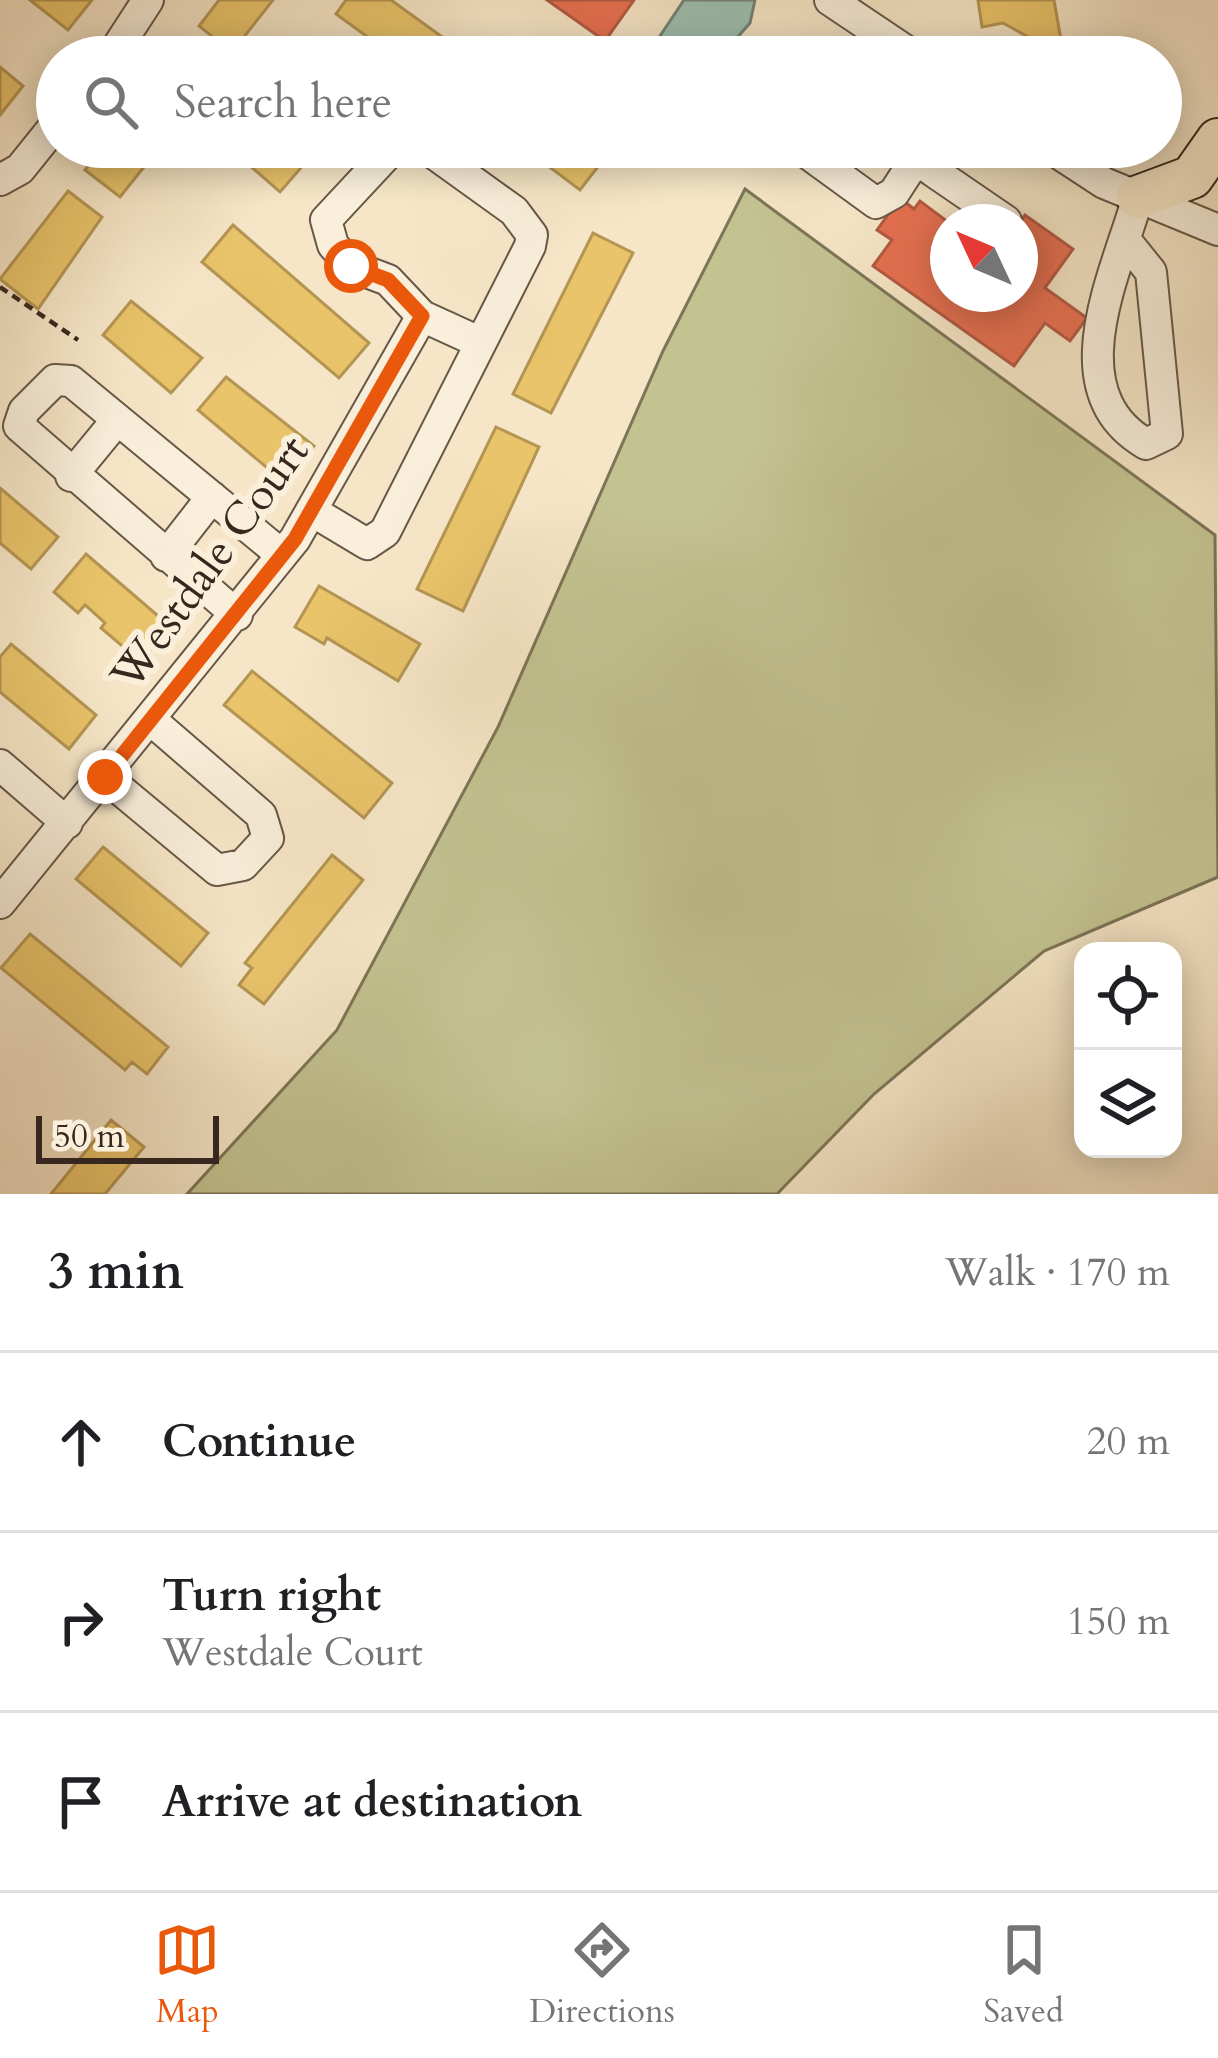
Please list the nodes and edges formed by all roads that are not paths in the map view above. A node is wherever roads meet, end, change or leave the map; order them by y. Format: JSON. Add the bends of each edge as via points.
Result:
{"nodes":[{"id":1,"x":148,"y":0,"type":"edge"},
{"id":2,"x":830,"y":0,"type":"edge"},
{"id":3,"x":125,"y":36,"type":"edge"},
{"id":4,"x":884,"y":36,"type":"edge"},
{"id":5,"x":1218,"y":140,"type":"edge"},
{"id":6,"x":36,"y":150,"type":"edge"},
{"id":7,"x":374,"y":168,"type":"edge"},
{"id":8,"x":454,"y":168,"type":"edge"},
{"id":9,"x":828,"y":168,"type":"edge"},
{"id":10,"x":914,"y":168,"type":"edge"},
{"id":11,"x":939,"y":168,"type":"edge"},
{"id":12,"x":1081,"y":168,"type":"edge"},
{"id":13,"x":0,"y":180,"type":"edge"},
{"id":14,"x":1138,"y":197,"type":"junction"},
{"id":15,"x":985,"y":204,"type":"edge"},
{"id":16,"x":1218,"y":230,"type":"edge"},
{"id":17,"x":1126,"y":241,"type":"junction"},
{"id":18,"x":422,"y":316,"type":"junction"},
{"id":19,"x":479,"y":343,"type":"junction"},
{"id":20,"x":117,"y":419,"type":"junction"},
{"id":21,"x":71,"y":476,"type":"junction"},
{"id":22,"x":212,"y":497,"type":"junction"},
{"id":23,"x":312,"y":511,"type":"junction"},
{"id":24,"x":282,"y":555,"type":"junction"},
{"id":25,"x":166,"y":556,"type":"junction"},
{"id":26,"x":237,"y":615,"type":"junction"},
{"id":27,"x":151,"y":720,"type":"junction"},
{"id":28,"x":0,"y":765,"type":"edge"},
{"id":29,"x":105,"y":777,"type":"junction"},
{"id":30,"x":67,"y":823,"type":"junction"},
{"id":31,"x":5,"y":888,"type":"edge"}],
"edges":[{"from":1,"to":3,"type":"street"},
{"from":2,"to":4,"type":"street"},
{"from":5,"to":14,"type":"highway","via":[[1192,177]]},
{"from":6,"to":13,"type":"street"},
{"from":7,"to":18,"type":"street","via":[[326,220],[326,232],[351,266],[388,280]]},
{"from":8,"to":19,"type":"street","via":[[514,211],[532,235]]},
{"from":9,"to":10,"type":"street","via":[[876,203]]},
{"from":11,"to":15,"type":"street"},
{"from":12,"to":14,"type":"street"},
{"from":14,"to":16,"type":"street"},
{"from":14,"to":17,"type":"street"},
{"from":17,"to":17,"type":"street","via":[[1107,280],[1097,343],[1108,407],[1122,430],[1146,445],[1167,434],[1167,408],[1151,272]]},
{"from":18,"to":19,"type":"street"},
{"from":18,"to":23,"type":"street","name":"Westdale Court"},
{"from":19,"to":23,"type":"street","via":[[385,532],[367,544]]},
{"from":20,"to":21,"type":"street"},
{"from":20,"to":21,"type":"street","via":[[71,381],[55,380],[24,411],[20,426]]},
{"from":20,"to":22,"type":"street"},
{"from":21,"to":25,"type":"street"},
{"from":22,"to":24,"type":"street"},
{"from":22,"to":25,"type":"street"},
{"from":23,"to":24,"type":"street","name":"Westdale Court"},
{"from":24,"to":26,"type":"street","name":"Westdale Court"},
{"from":25,"to":26,"type":"street"},
{"from":26,"to":27,"type":"street","name":"Westdale Court"},
{"from":27,"to":29,"type":"street","name":"Westdale Court"},
{"from":27,"to":29,"type":"street","via":[[261,815],[268,838],[243,865],[217,870]]},
{"from":28,"to":30,"type":"street"},
{"from":29,"to":30,"type":"street","name":"Westdale Court"},
{"from":30,"to":31,"type":"street","name":"Westdale Court"}]}
